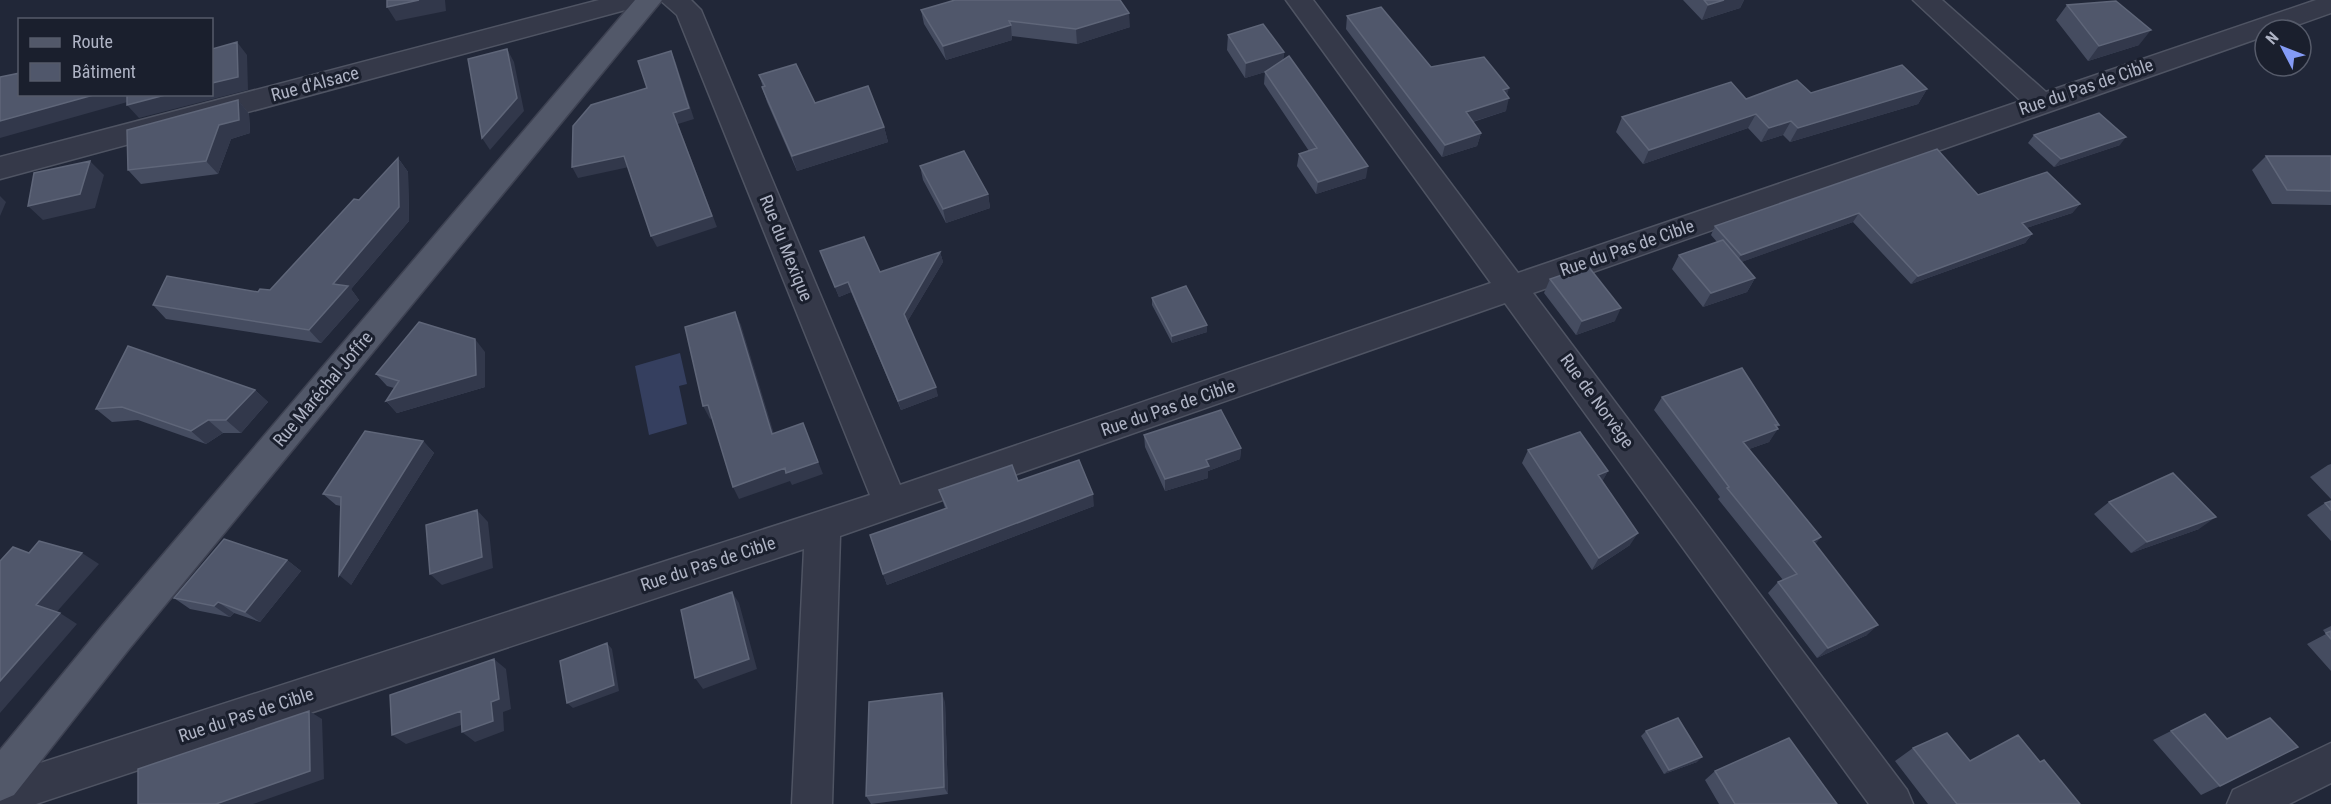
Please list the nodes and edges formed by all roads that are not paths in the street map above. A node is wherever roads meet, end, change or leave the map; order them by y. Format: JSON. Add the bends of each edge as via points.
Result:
{"nodes":[{"id":1,"x":631,"y":0,"type":"edge"},
{"id":2,"x":649,"y":0,"type":"edge"},
{"id":3,"x":673,"y":0,"type":"edge"},
{"id":4,"x":1299,"y":0,"type":"edge"},
{"id":5,"x":1926,"y":0,"type":"edge"},
{"id":6,"x":2331,"y":4,"type":"edge"},
{"id":7,"x":2041,"y":103,"type":"junction"},
{"id":8,"x":0,"y":168,"type":"edge"},
{"id":9,"x":1513,"y":287,"type":"junction"},
{"id":10,"x":890,"y":503,"type":"junction"},
{"id":11,"x":823,"y":527,"type":"junction"},
{"id":12,"x":2331,"y":762,"type":"edge"},
{"id":13,"x":0,"y":781,"type":"edge"},
{"id":14,"x":0,"y":796,"type":"edge"},
{"id":15,"x":812,"y":804,"type":"edge"},
{"id":16,"x":1893,"y":804,"type":"edge"},
{"id":17,"x":2247,"y":804,"type":"edge"}],
"edges":[{"from":1,"to":8,"type":"street","name":"Rue d'Alsace"},
{"from":2,"to":13,"type":"main road","name":"Rue Maréchal Joffre"},
{"from":3,"to":10,"type":"street","name":"Rue du Mexique","via":[[688,10]]},
{"from":4,"to":9,"type":"street","name":"Rue de Norvège"},
{"from":5,"to":7,"type":"street"},
{"from":6,"to":7,"type":"street","name":"Rue du Pas de Cible"},
{"from":7,"to":9,"type":"street","name":"Rue du Pas de Cible"},
{"from":9,"to":10,"type":"street","name":"Rue du Pas de Cible"},
{"from":9,"to":16,"type":"street","name":"Rue de Norvège"},
{"from":10,"to":11,"type":"street","name":"Rue du Pas de Cible"},
{"from":11,"to":14,"type":"street","name":"Rue du Pas de Cible"},
{"from":11,"to":15,"type":"street"},
{"from":12,"to":17,"type":"street"}]}
